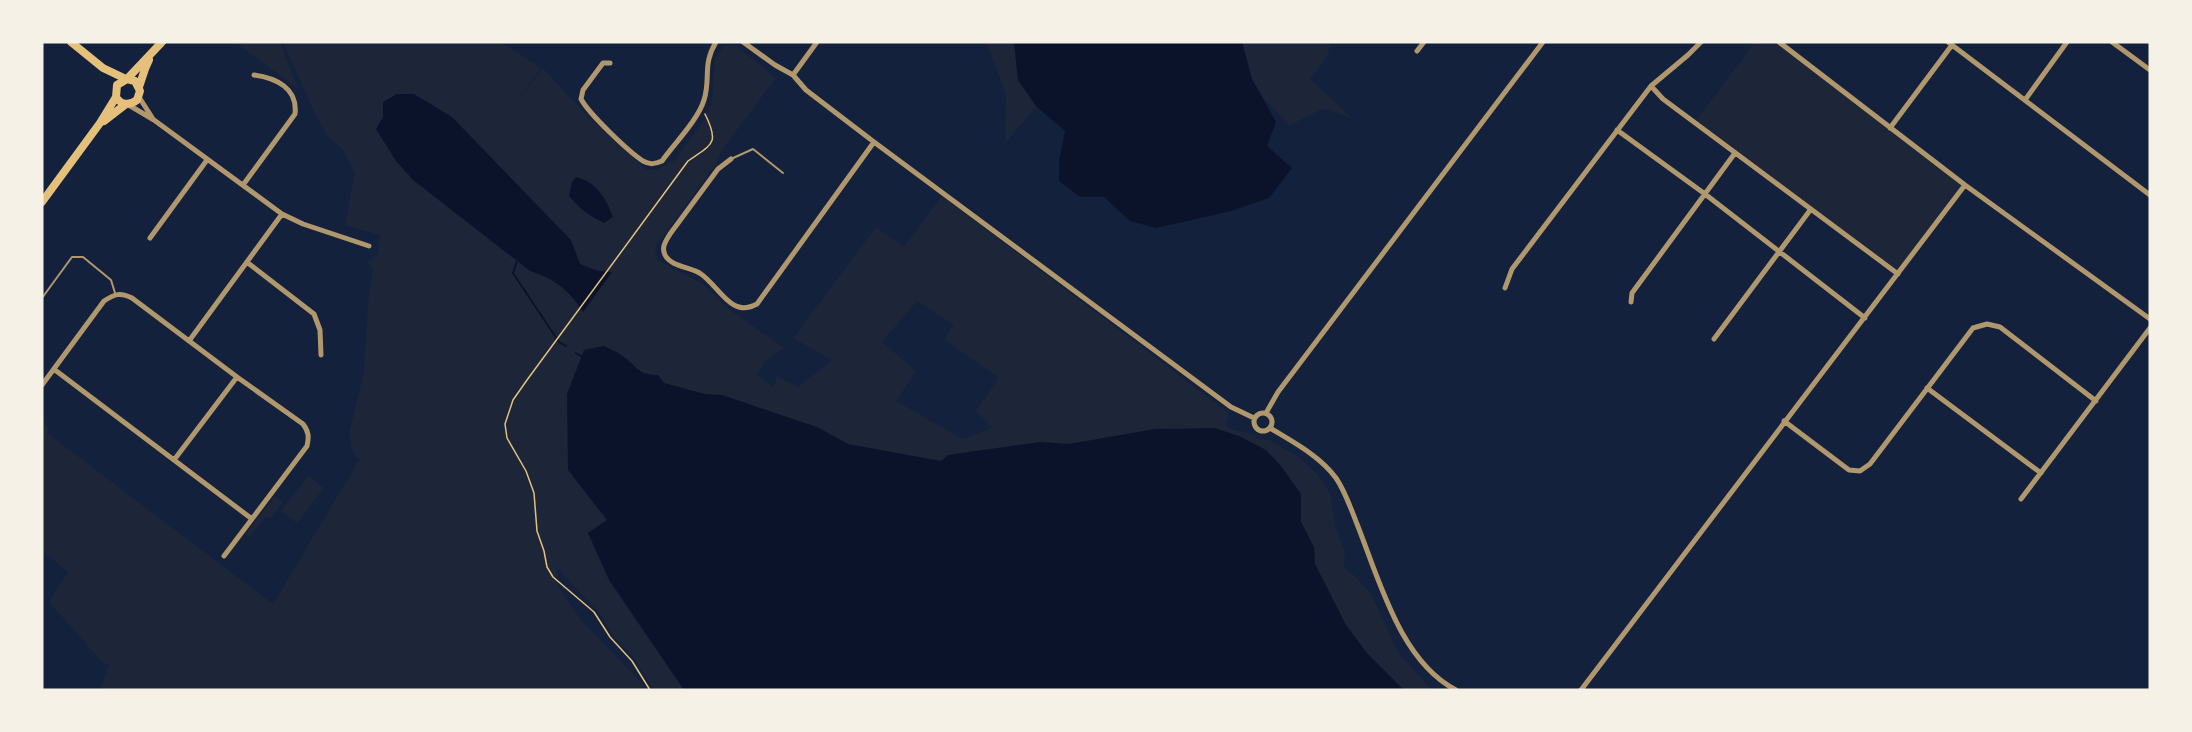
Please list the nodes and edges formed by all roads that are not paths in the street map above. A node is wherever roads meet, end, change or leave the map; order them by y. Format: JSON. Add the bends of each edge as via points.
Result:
{"nodes":[{"id":1,"x":71,"y":42,"type":"edge"},
{"id":2,"x":162,"y":42,"type":"edge"},
{"id":3,"x":716,"y":42,"type":"edge"},
{"id":4,"x":743,"y":42,"type":"edge"},
{"id":5,"x":817,"y":42,"type":"edge"},
{"id":6,"x":1424,"y":42,"type":"edge"},
{"id":7,"x":1543,"y":42,"type":"edge"},
{"id":8,"x":1701,"y":42,"type":"edge"},
{"id":9,"x":1779,"y":42,"type":"edge"},
{"id":10,"x":2067,"y":42,"type":"edge"},
{"id":11,"x":2117,"y":43,"type":"edge"},
{"id":12,"x":1950,"y":44,"type":"edge"},
{"id":13,"x":154,"y":50,"type":"junction"},
{"id":14,"x":1417,"y":51,"type":"dead end"},
{"id":15,"x":610,"y":63,"type":"dead end"},
{"id":16,"x":103,"y":68,"type":"junction"},
{"id":17,"x":2150,"y":70,"type":"edge"},
{"id":18,"x":254,"y":75,"type":"dead end"},
{"id":19,"x":793,"y":75,"type":"junction"},
{"id":20,"x":127,"y":79,"type":"junction"},
{"id":21,"x":1651,"y":86,"type":"junction"},
{"id":22,"x":139,"y":87,"type":"junction"},
{"id":23,"x":115,"y":93,"type":"junction"},
{"id":24,"x":139,"y":97,"type":"junction"},
{"id":25,"x":2025,"y":100,"type":"junction"},
{"id":26,"x":127,"y":104,"type":"junction"},
{"id":27,"x":154,"y":120,"type":"junction"},
{"id":28,"x":100,"y":123,"type":"junction"},
{"id":29,"x":1890,"y":128,"type":"junction"},
{"id":30,"x":1617,"y":130,"type":"junction"},
{"id":31,"x":874,"y":142,"type":"junction"},
{"id":32,"x":1736,"y":153,"type":"junction"},
{"id":33,"x":731,"y":159,"type":"joint"},
{"id":34,"x":207,"y":160,"type":"junction"},
{"id":35,"x":783,"y":173,"type":"dead end"},
{"id":36,"x":243,"y":185,"type":"junction"},
{"id":37,"x":1965,"y":185,"type":"junction"},
{"id":38,"x":1705,"y":194,"type":"junction"},
{"id":39,"x":2150,"y":195,"type":"edge"},
{"id":40,"x":42,"y":202,"type":"edge"},
{"id":41,"x":1811,"y":209,"type":"junction"},
{"id":42,"x":282,"y":214,"type":"junction"},
{"id":43,"x":150,"y":238,"type":"dead end"},
{"id":44,"x":369,"y":246,"type":"dead end"},
{"id":45,"x":1779,"y":252,"type":"junction"},
{"id":46,"x":248,"y":263,"type":"junction"},
{"id":47,"x":1898,"y":274,"type":"junction"},
{"id":48,"x":1505,"y":288,"type":"dead end"},
{"id":49,"x":116,"y":294,"type":"junction"},
{"id":50,"x":42,"y":298,"type":"edge"},
{"id":51,"x":1631,"y":302,"type":"dead end"},
{"id":52,"x":1865,"y":318,"type":"junction"},
{"id":53,"x":2150,"y":319,"type":"edge"},
{"id":54,"x":2150,"y":328,"type":"edge"},
{"id":55,"x":1714,"y":339,"type":"dead end"},
{"id":56,"x":189,"y":341,"type":"junction"},
{"id":57,"x":321,"y":355,"type":"dead end"},
{"id":58,"x":55,"y":370,"type":"junction"},
{"id":59,"x":237,"y":377,"type":"junction"},
{"id":60,"x":42,"y":385,"type":"edge"},
{"id":61,"x":1927,"y":388,"type":"junction"},
{"id":62,"x":2096,"y":400,"type":"junction"},
{"id":63,"x":1266,"y":413,"type":"junction"},
{"id":64,"x":1254,"y":418,"type":"junction"},
{"id":65,"x":1784,"y":421,"type":"junction"},
{"id":66,"x":1270,"y":428,"type":"junction"},
{"id":67,"x":174,"y":460,"type":"junction"},
{"id":68,"x":2041,"y":472,"type":"junction"},
{"id":69,"x":2021,"y":499,"type":"dead end"},
{"id":70,"x":252,"y":519,"type":"junction"},
{"id":71,"x":224,"y":556,"type":"dead end"},
{"id":72,"x":1456,"y":690,"type":"edge"},
{"id":73,"x":1581,"y":690,"type":"edge"}],
"edges":[{"from":1,"to":16,"type":"main road"},
{"from":2,"to":13,"type":"main road"},
{"from":3,"to":15,"type":"street","via":[[709,54],[706,92],[700,110],[662,161],[653,164],[644,162],[604,126],[581,99],[603,63]]},
{"from":4,"to":19,"type":"street"},
{"from":5,"to":19,"type":"street"},
{"from":6,"to":14,"type":"street"},
{"from":7,"to":63,"type":"street"},
{"from":8,"to":21,"type":"street"},
{"from":9,"to":29,"type":"street"},
{"from":10,"to":25,"type":"street"},
{"from":11,"to":17,"type":"street"},
{"from":12,"to":25,"type":"street"},
{"from":12,"to":29,"type":"street"},
{"from":13,"to":20,"type":"main road"},
{"from":13,"to":22,"type":"main road"},
{"from":16,"to":20,"type":"main road"},
{"from":16,"to":23,"type":"main road"},
{"from":18,"to":36,"type":"street","via":[[268,77],[285,87],[294,97],[295,114]]},
{"from":19,"to":31,"type":"street","via":[[806,90]]},
{"from":20,"to":22,"type":"main road"},
{"from":20,"to":23,"type":"main road","via":[[119,82]]},
{"from":21,"to":30,"type":"street"},
{"from":21,"to":32,"type":"street"},
{"from":22,"to":24,"type":"main road"},
{"from":23,"to":26,"type":"main road"},
{"from":23,"to":28,"type":"main road"},
{"from":24,"to":26,"type":"main road"},
{"from":24,"to":27,"type":"street"},
{"from":25,"to":39,"type":"street"},
{"from":26,"to":27,"type":"street"},
{"from":26,"to":28,"type":"main road"},
{"from":27,"to":34,"type":"street"},
{"from":28,"to":40,"type":"main road"},
{"from":29,"to":37,"type":"street"},
{"from":30,"to":38,"type":"street"},
{"from":30,"to":48,"type":"street","via":[[1512,269]]},
{"from":31,"to":33,"type":"street","via":[[757,304],[749,308],[733,304],[708,279],[668,261],[663,252],[670,234],[718,169]]},
{"from":31,"to":64,"type":"street","via":[[1232,407]]},
{"from":32,"to":38,"type":"street"},
{"from":32,"to":41,"type":"street"},
{"from":33,"to":35,"type":"lane","via":[[753,149]]},
{"from":34,"to":36,"type":"street"},
{"from":34,"to":43,"type":"street"},
{"from":36,"to":42,"type":"street"},
{"from":37,"to":47,"type":"street"},
{"from":37,"to":53,"type":"street"},
{"from":38,"to":45,"type":"street"},
{"from":38,"to":51,"type":"street","via":[[1632,292]]},
{"from":41,"to":45,"type":"street"},
{"from":41,"to":47,"type":"street"},
{"from":42,"to":44,"type":"street"},
{"from":42,"to":46,"type":"street"},
{"from":45,"to":52,"type":"street"},
{"from":45,"to":55,"type":"street"},
{"from":46,"to":56,"type":"street"},
{"from":46,"to":57,"type":"street","via":[[314,314],[320,330]]},
{"from":47,"to":52,"type":"street"},
{"from":49,"to":50,"type":"lane","via":[[111,280],[83,257],[72,257]]},
{"from":49,"to":56,"type":"street","via":[[132,298]]},
{"from":49,"to":58,"type":"street","via":[[104,301]]},
{"from":52,"to":65,"type":"street"},
{"from":54,"to":62,"type":"street"},
{"from":56,"to":59,"type":"street"},
{"from":58,"to":60,"type":"street"},
{"from":58,"to":67,"type":"street"},
{"from":59,"to":67,"type":"street"},
{"from":59,"to":70,"type":"street","via":[[303,424],[309,437],[307,446]]},
{"from":61,"to":62,"type":"street","via":[[1973,328],[1987,324],[2000,327]]},
{"from":61,"to":65,"type":"street","via":[[1870,464],[1860,471],[1849,470]]},
{"from":61,"to":68,"type":"street"},
{"from":62,"to":68,"type":"street"},
{"from":63,"to":64,"type":"street"},
{"from":63,"to":66,"type":"street","via":[[1272,419]]},
{"from":64,"to":66,"type":"street","via":[[1258,431]]},
{"from":65,"to":73,"type":"street"},
{"from":66,"to":72,"type":"street","via":[[1314,456],[1337,479],[1396,623],[1432,671]]},
{"from":67,"to":70,"type":"street"},
{"from":68,"to":69,"type":"street"},
{"from":70,"to":71,"type":"street"}]}
